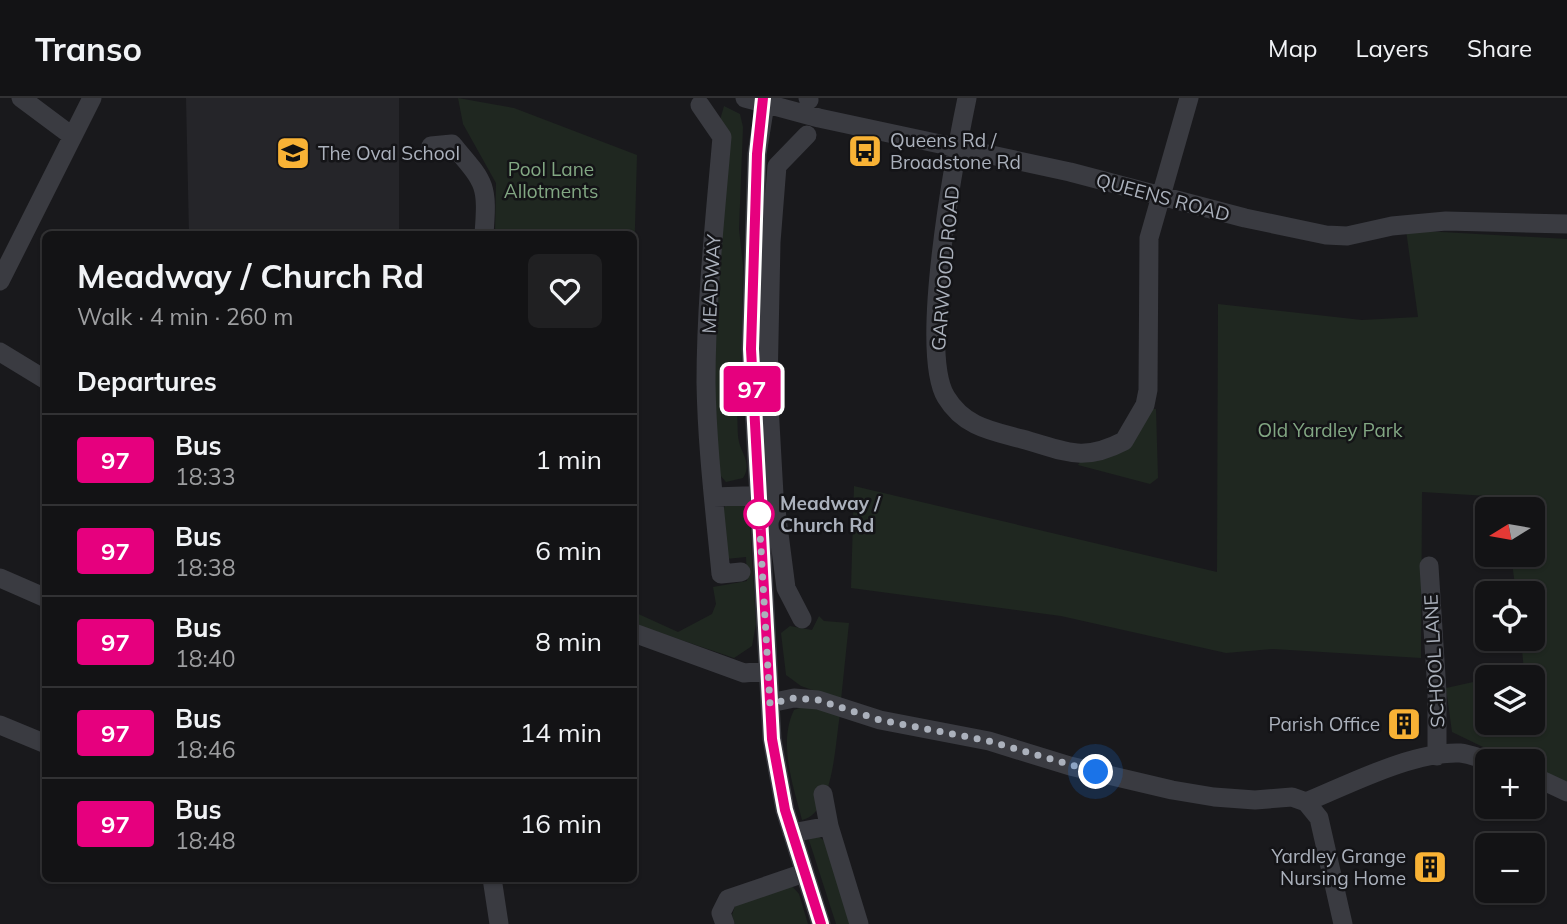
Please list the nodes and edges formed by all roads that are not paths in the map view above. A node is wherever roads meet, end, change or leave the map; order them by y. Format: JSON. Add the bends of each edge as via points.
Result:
{"nodes":[{"id":1,"x":20,"y":98,"type":"edge"},
{"id":2,"x":92,"y":98,"type":"edge"},
{"id":3,"x":745,"y":98,"type":"edge"},
{"id":4,"x":967,"y":98,"type":"edge"},
{"id":5,"x":1189,"y":98,"type":"edge"},
{"id":6,"x":765,"y":100,"type":"edge"},
{"id":7,"x":700,"y":105,"type":"dead end"},
{"id":8,"x":807,"y":135,"type":"dead end"},
{"id":9,"x":72,"y":136,"type":"junction"},
{"id":10,"x":431,"y":146,"type":"dead end"},
{"id":11,"x":956,"y":149,"type":"junction"},
{"id":12,"x":1162,"y":196,"type":"junction"},
{"id":13,"x":1567,"y":224,"type":"edge"},
{"id":14,"x":484,"y":231,"type":"edge"},
{"id":15,"x":763,"y":241,"type":"junction"},
{"id":16,"x":0,"y":281,"type":"edge"},
{"id":17,"x":0,"y":352,"type":"edge"},
{"id":18,"x":42,"y":378,"type":"edge"},
{"id":19,"x":765,"y":495,"type":"junction"},
{"id":20,"x":714,"y":497,"type":"junction"},
{"id":21,"x":1429,"y":566,"type":"dead end"},
{"id":22,"x":741,"y":572,"type":"dead end"},
{"id":23,"x":0,"y":578,"type":"edge"},
{"id":24,"x":42,"y":596,"type":"edge"},
{"id":25,"x":802,"y":619,"type":"dead end"},
{"id":26,"x":637,"y":635,"type":"edge"},
{"id":27,"x":768,"y":671,"type":"junction"},
{"id":28,"x":770,"y":704,"type":"junction"},
{"id":29,"x":0,"y":724,"type":"edge"},
{"id":30,"x":42,"y":742,"type":"edge"},
{"id":31,"x":1437,"y":756,"type":"junction"},
{"id":32,"x":1475,"y":757,"type":"edge"},
{"id":33,"x":1545,"y":782,"type":"edge"},
{"id":34,"x":1567,"y":792,"type":"edge"},
{"id":35,"x":823,"y":794,"type":"dead end"},
{"id":36,"x":1306,"y":802,"type":"junction"},
{"id":37,"x":829,"y":826,"type":"junction"},
{"id":38,"x":792,"y":833,"type":"junction"},
{"id":39,"x":803,"y":873,"type":"junction"},
{"id":40,"x":493,"y":882,"type":"edge"},
{"id":41,"x":499,"y":924,"type":"edge"},
{"id":42,"x":725,"y":924,"type":"edge"},
{"id":43,"x":821,"y":924,"type":"edge"},
{"id":44,"x":859,"y":924,"type":"edge"},
{"id":45,"x":1343,"y":924,"type":"edge"}],
"edges":[{"from":1,"to":9,"type":"street"},
{"from":2,"to":9,"type":"street"},
{"from":3,"to":6,"type":"street","name":"QUEENS ROAD"},
{"from":4,"to":11,"type":"street","name":"GARWOOD ROAD"},
{"from":5,"to":12,"type":"street","name":"GARWOOD ROAD"},
{"from":6,"to":11,"type":"street","name":"QUEENS ROAD"},
{"from":6,"to":15,"type":"street","via":[[757,154]]},
{"from":7,"to":20,"type":"street","name":"MEADWAY","via":[[722,137],[706,383]]},
{"from":8,"to":15,"type":"street","via":[[777,166]]},
{"from":9,"to":16,"type":"street"},
{"from":10,"to":14,"type":"street","via":[[452,144],[487,192]]},
{"from":11,"to":12,"type":"street","name":"QUEENS ROAD"},
{"from":11,"to":12,"type":"street","name":"GARWOOD ROAD","via":[[944,227],[936,337],[938,378],[957,412],[973,425],[1082,456],[1124,441],[1145,405],[1149,239]]},
{"from":12,"to":13,"type":"street","name":"QUEENS ROAD","via":[[1326,235],[1446,221]]},
{"from":15,"to":19,"type":"street","via":[[768,387]]},
{"from":17,"to":18,"type":"street"},
{"from":19,"to":20,"type":"street"},
{"from":19,"to":25,"type":"street","via":[[786,588]]},
{"from":19,"to":27,"type":"street"},
{"from":20,"to":22,"type":"street","name":"MEADWAY","via":[[721,574]]},
{"from":21,"to":31,"type":"street","name":"SCHOOL LANE"},
{"from":23,"to":24,"type":"street"},
{"from":26,"to":27,"type":"street","via":[[744,673]]},
{"from":27,"to":28,"type":"street"},
{"from":28,"to":36,"type":"street","via":[[794,698],[818,700],[880,720],[989,741],[1172,790],[1255,800],[1292,797]]},
{"from":28,"to":38,"type":"street","via":[[772,739]]},
{"from":29,"to":30,"type":"street"},
{"from":31,"to":32,"type":"street"},
{"from":31,"to":36,"type":"street","via":[[1396,766]]},
{"from":33,"to":34,"type":"street"},
{"from":35,"to":37,"type":"street"},
{"from":36,"to":45,"type":"street","via":[[1322,827]]},
{"from":37,"to":38,"type":"street"},
{"from":37,"to":44,"type":"street"},
{"from":38,"to":39,"type":"street"},
{"from":39,"to":42,"type":"street","via":[[728,899],[721,913]]},
{"from":39,"to":43,"type":"street"},
{"from":40,"to":41,"type":"street"}]}
